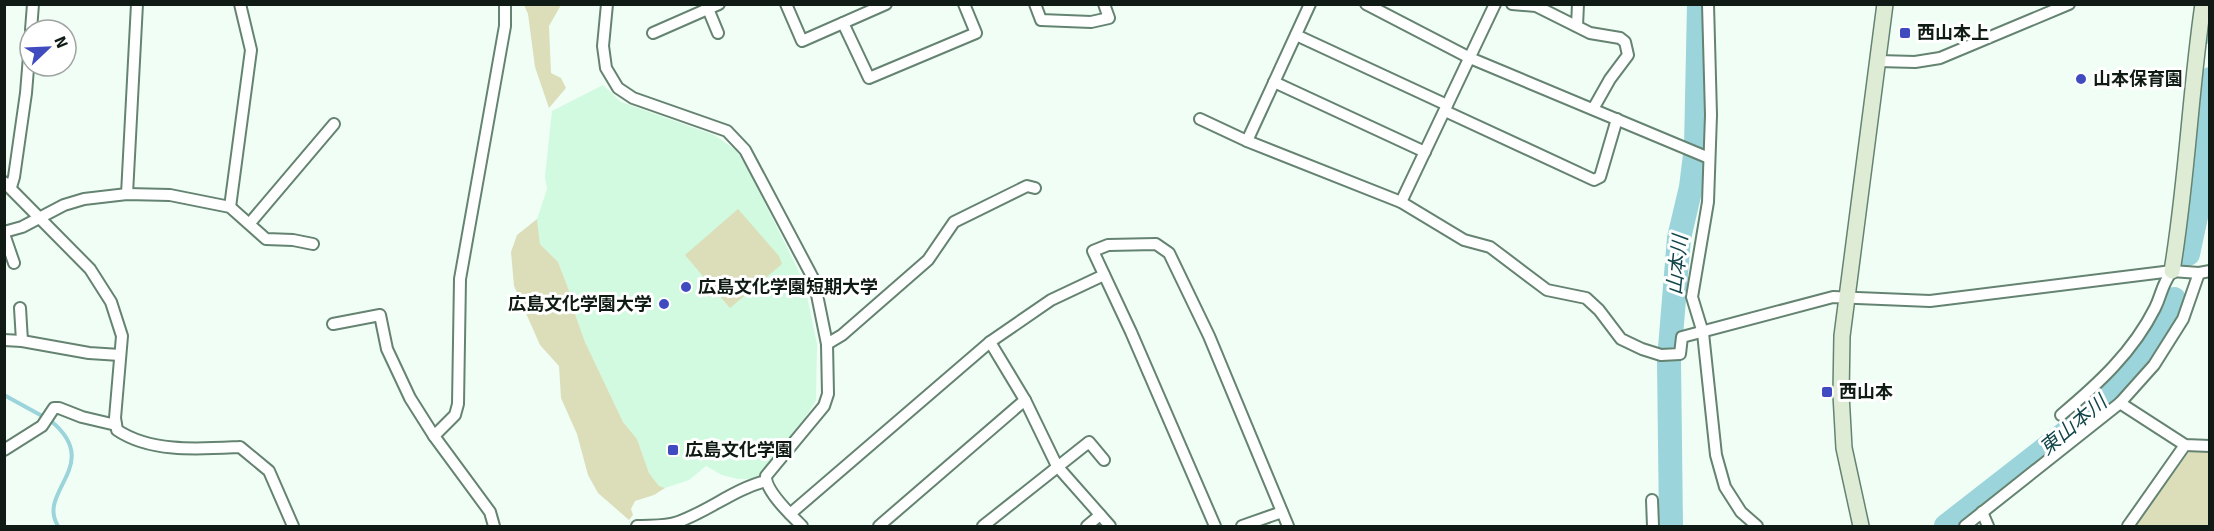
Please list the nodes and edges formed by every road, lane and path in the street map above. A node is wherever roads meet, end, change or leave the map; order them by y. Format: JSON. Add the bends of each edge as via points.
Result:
{"nodes":[{"id":1,"x":137,"y":4,"type":"edge"},
{"id":2,"x":240,"y":4,"type":"edge"},
{"id":3,"x":505,"y":4,"type":"edge"},
{"id":4,"x":607,"y":4,"type":"edge"},
{"id":5,"x":719,"y":4,"type":"edge"},
{"id":6,"x":786,"y":4,"type":"edge"},
{"id":7,"x":886,"y":4,"type":"edge"},
{"id":8,"x":964,"y":4,"type":"edge"},
{"id":9,"x":1035,"y":4,"type":"edge"},
{"id":10,"x":1104,"y":4,"type":"edge"},
{"id":11,"x":1310,"y":4,"type":"edge"},
{"id":12,"x":1366,"y":4,"type":"edge"},
{"id":13,"x":1495,"y":4,"type":"edge"},
{"id":14,"x":1512,"y":4,"type":"edge"},
{"id":15,"x":1578,"y":4,"type":"edge"},
{"id":16,"x":1708,"y":4,"type":"edge"},
{"id":17,"x":1885,"y":4,"type":"edge"},
{"id":18,"x":2069,"y":4,"type":"edge"},
{"id":19,"x":2203,"y":4,"type":"edge"},
{"id":20,"x":707,"y":7,"type":"edge"},
{"id":21,"x":843,"y":23,"type":"junction"},
{"id":22,"x":1577,"y":26,"type":"junction"},
{"id":23,"x":653,"y":33,"type":"dead end"},
{"id":24,"x":718,"y":33,"type":"dead end"},
{"id":25,"x":1296,"y":35,"type":"junction"},
{"id":26,"x":1470,"y":58,"type":"junction"},
{"id":27,"x":1878,"y":61,"type":"junction"},
{"id":28,"x":27,"y":78,"type":"edge"},
{"id":29,"x":1274,"y":82,"type":"junction"},
{"id":30,"x":1446,"y":108,"type":"junction"},
{"id":31,"x":1593,"y":109,"type":"junction"},
{"id":32,"x":1200,"y":119,"type":"dead end"},
{"id":33,"x":1617,"y":119,"type":"junction"},
{"id":34,"x":334,"y":124,"type":"dead end"},
{"id":35,"x":1247,"y":141,"type":"junction"},
{"id":36,"x":1425,"y":152,"type":"junction"},
{"id":37,"x":1709,"y":158,"type":"junction"},
{"id":38,"x":8,"y":185,"type":"edge"},
{"id":39,"x":1035,"y":188,"type":"dead end"},
{"id":40,"x":127,"y":194,"type":"junction"},
{"id":41,"x":1401,"y":202,"type":"junction"},
{"id":42,"x":230,"y":207,"type":"junction"},
{"id":43,"x":40,"y":217,"type":"junction"},
{"id":44,"x":250,"y":222,"type":"junction"},
{"id":45,"x":4,"y":233,"type":"edge"},
{"id":46,"x":313,"y":244,"type":"dead end"},
{"id":47,"x":15,"y":263,"type":"dead end"},
{"id":48,"x":2172,"y":271,"type":"junction"},
{"id":49,"x":2204,"y":272,"type":"edge"},
{"id":50,"x":1104,"y":275,"type":"junction"},
{"id":51,"x":1847,"y":297,"type":"junction"},
{"id":52,"x":20,"y":308,"type":"dead end"},
{"id":53,"x":333,"y":324,"type":"dead end"},
{"id":54,"x":1703,"y":333,"type":"junction"},
{"id":55,"x":4,"y":340,"type":"edge"},
{"id":56,"x":22,"y":341,"type":"junction"},
{"id":57,"x":990,"y":342,"type":"junction"},
{"id":58,"x":827,"y":344,"type":"junction"},
{"id":59,"x":120,"y":355,"type":"junction"},
{"id":60,"x":1025,"y":400,"type":"junction"},
{"id":61,"x":2120,"y":403,"type":"junction"},
{"id":62,"x":2061,"y":415,"type":"dead end"},
{"id":63,"x":116,"y":425,"type":"junction"},
{"id":64,"x":434,"y":436,"type":"junction"},
{"id":65,"x":2185,"y":445,"type":"junction"},
{"id":66,"x":2210,"y":446,"type":"edge"},
{"id":67,"x":4,"y":450,"type":"edge"},
{"id":68,"x":1104,"y":460,"type":"dead end"},
{"id":69,"x":1057,"y":466,"type":"junction"},
{"id":70,"x":766,"y":481,"type":"junction"},
{"id":71,"x":1652,"y":500,"type":"dead end"},
{"id":72,"x":1282,"y":512,"type":"junction"},
{"id":73,"x":1982,"y":513,"type":"junction"},
{"id":74,"x":790,"y":514,"type":"junction"},
{"id":75,"x":1100,"y":515,"type":"junction"},
{"id":76,"x":293,"y":526,"type":"edge"},
{"id":77,"x":494,"y":526,"type":"edge"},
{"id":78,"x":636,"y":526,"type":"edge"},
{"id":79,"x":802,"y":526,"type":"edge"},
{"id":80,"x":879,"y":526,"type":"edge"},
{"id":81,"x":983,"y":526,"type":"edge"},
{"id":82,"x":1087,"y":526,"type":"edge"},
{"id":83,"x":1110,"y":526,"type":"edge"},
{"id":84,"x":1215,"y":526,"type":"edge"},
{"id":85,"x":1242,"y":526,"type":"edge"},
{"id":86,"x":1288,"y":526,"type":"edge"},
{"id":87,"x":1653,"y":526,"type":"edge"},
{"id":88,"x":1756,"y":526,"type":"edge"},
{"id":89,"x":1861,"y":526,"type":"edge"},
{"id":90,"x":1965,"y":526,"type":"edge"},
{"id":91,"x":1988,"y":526,"type":"edge"},
{"id":92,"x":2128,"y":526,"type":"edge"}],
"edges":[{"from":1,"to":40,"type":"street"},
{"from":2,"to":42,"type":"street","via":[[251,50]]},
{"from":3,"to":64,"type":"street","via":[[505,26],[460,279],[458,404],[455,415]]},
{"from":4,"to":58,"type":"street","via":[[603,46],[606,68],[618,88],[633,98],[727,131],[745,150],[814,280]]},
{"from":5,"to":20,"type":"street"},
{"from":6,"to":21,"type":"street","via":[[802,41]]},
{"from":7,"to":21,"type":"street"},
{"from":8,"to":21,"type":"street","via":[[976,33],[869,78]]},
{"from":9,"to":10,"type":"street","via":[[1041,20],[1091,22],[1109,18]]},
{"from":11,"to":25,"type":"street"},
{"from":12,"to":26,"type":"street"},
{"from":13,"to":26,"type":"street"},
{"from":14,"to":22,"type":"street","via":[[1536,6]]},
{"from":15,"to":22,"type":"street"},
{"from":16,"to":37,"type":"street"},
{"from":17,"to":27,"type":"street"},
{"from":18,"to":27,"type":"street","via":[[1940,58]]},
{"from":19,"to":48,"type":"street"},
{"from":20,"to":23,"type":"street"},
{"from":20,"to":24,"type":"street"},
{"from":22,"to":31,"type":"street","via":[[1590,33],[1620,38],[1628,55]]},
{"from":25,"to":29,"type":"street"},
{"from":25,"to":30,"type":"street"},
{"from":26,"to":30,"type":"street"},
{"from":26,"to":31,"type":"street"},
{"from":27,"to":51,"type":"street"},
{"from":28,"to":38,"type":"street","via":[[14,177]]},
{"from":29,"to":35,"type":"street"},
{"from":29,"to":36,"type":"street"},
{"from":30,"to":33,"type":"street","via":[[1594,180],[1600,177]]},
{"from":30,"to":36,"type":"street"},
{"from":31,"to":33,"type":"street"},
{"from":32,"to":35,"type":"street"},
{"from":33,"to":37,"type":"street"},
{"from":34,"to":44,"type":"street"},
{"from":35,"to":41,"type":"street"},
{"from":36,"to":41,"type":"street"},
{"from":37,"to":54,"type":"street","via":[[1708,202],[1692,297]]},
{"from":38,"to":43,"type":"street"},
{"from":39,"to":58,"type":"street","via":[[1027,186],[954,222],[928,260]]},
{"from":40,"to":42,"type":"street","via":[[170,195]]},
{"from":40,"to":43,"type":"street","via":[[84,199]]},
{"from":41,"to":54,"type":"street","via":[[1464,240],[1490,247],[1547,290],[1586,298],[1621,339],[1642,349],[1661,355],[1680,354],[1682,338]]},
{"from":42,"to":44,"type":"street"},
{"from":43,"to":45,"type":"street"},
{"from":43,"to":59,"type":"street","via":[[90,269],[111,302],[122,336]]},
{"from":44,"to":46,"type":"street","via":[[266,239]]},
{"from":45,"to":47,"type":"street"},
{"from":48,"to":49,"type":"street"},
{"from":48,"to":51,"type":"street","via":[[1930,301]]},
{"from":48,"to":62,"type":"street","via":[[2131,346],[2101,382]]},
{"from":49,"to":61,"type":"street","via":[[2183,319],[2154,364]]},
{"from":50,"to":57,"type":"street","via":[[1051,300]]},
{"from":50,"to":72,"type":"street","via":[[1093,251],[1108,245],[1156,244],[1169,253],[1209,336]]},
{"from":50,"to":84,"type":"street"},
{"from":51,"to":54,"type":"street","via":[[1772,312]]},
{"from":51,"to":89,"type":"street","via":[[1842,336],[1844,448]]},
{"from":52,"to":56,"type":"street"},
{"from":53,"to":64,"type":"street","via":[[380,315],[387,349],[410,398]]},
{"from":54,"to":88,"type":"street","via":[[1716,455],[1725,487],[1741,512]]},
{"from":55,"to":56,"type":"street"},
{"from":56,"to":59,"type":"street"},
{"from":57,"to":60,"type":"street"},
{"from":57,"to":74,"type":"street"},
{"from":58,"to":70,"type":"street","via":[[828,394],[824,406],[766,476]]},
{"from":59,"to":63,"type":"street"},
{"from":60,"to":69,"type":"street"},
{"from":60,"to":80,"type":"street"},
{"from":61,"to":65,"type":"street"},
{"from":61,"to":73,"type":"street"},
{"from":63,"to":67,"type":"street","via":[[54,408],[42,426]]},
{"from":63,"to":76,"type":"street","via":[[130,438],[184,450],[240,447],[269,471]]},
{"from":64,"to":77,"type":"street","via":[[490,512]]},
{"from":65,"to":66,"type":"street"},
{"from":65,"to":92,"type":"street"},
{"from":68,"to":69,"type":"street","via":[[1089,442]]},
{"from":69,"to":75,"type":"street"},
{"from":69,"to":81,"type":"street"},
{"from":70,"to":74,"type":"street"},
{"from":70,"to":78,"type":"street","via":[[748,485],[676,523]]},
{"from":71,"to":87,"type":"street"},
{"from":72,"to":85,"type":"street"},
{"from":72,"to":86,"type":"street"},
{"from":73,"to":90,"type":"street"},
{"from":73,"to":91,"type":"street"},
{"from":74,"to":79,"type":"street"},
{"from":75,"to":82,"type":"street"},
{"from":75,"to":83,"type":"street"}]}
